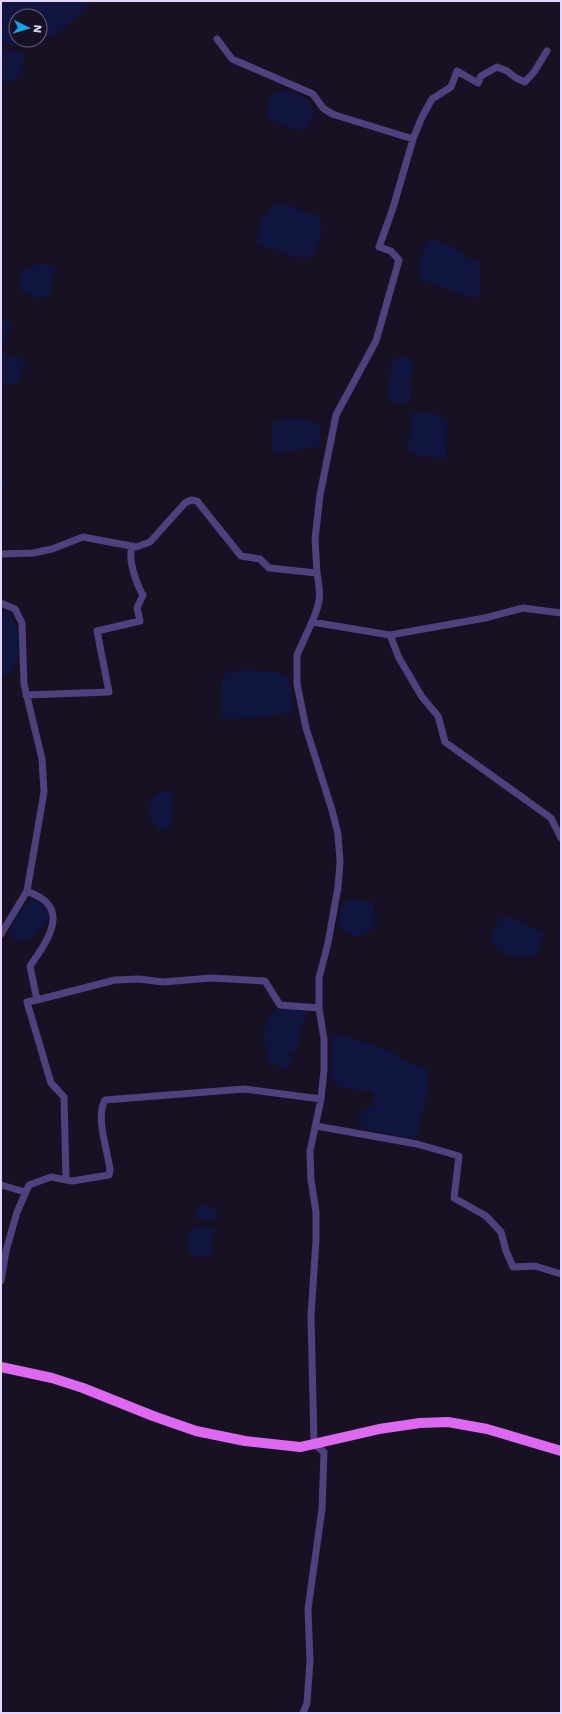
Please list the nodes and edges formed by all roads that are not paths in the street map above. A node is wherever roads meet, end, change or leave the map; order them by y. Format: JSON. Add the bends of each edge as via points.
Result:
{"nodes":[{"id":1,"x":218,"y":39,"type":"dead end"},
{"id":2,"x":547,"y":50,"type":"dead end"},
{"id":3,"x":413,"y":139,"type":"junction"},
{"id":4,"x":133,"y":546,"type":"junction"},
{"id":5,"x":1,"y":554,"type":"edge"},
{"id":6,"x":317,"y":573,"type":"junction"},
{"id":7,"x":1,"y":603,"type":"edge"},
{"id":8,"x":561,"y":613,"type":"edge"},
{"id":9,"x":312,"y":622,"type":"junction"},
{"id":10,"x":390,"y":635,"type":"junction"},
{"id":11,"x":26,"y":695,"type":"junction"},
{"id":12,"x":561,"y":838,"type":"edge"},
{"id":13,"x":27,"y":891,"type":"junction"},
{"id":14,"x":1,"y":934,"type":"edge"},
{"id":15,"x":36,"y":1000,"type":"junction"},
{"id":16,"x":319,"y":1008,"type":"junction"},
{"id":17,"x":321,"y":1099,"type":"junction"},
{"id":18,"x":316,"y":1126,"type":"junction"},
{"id":19,"x":66,"y":1180,"type":"junction"},
{"id":20,"x":1,"y":1185,"type":"edge"},
{"id":21,"x":26,"y":1192,"type":"junction"},
{"id":22,"x":561,"y":1274,"type":"edge"},
{"id":23,"x":1,"y":1281,"type":"edge"},
{"id":24,"x":1,"y":1367,"type":"edge"},
{"id":25,"x":314,"y":1444,"type":"junction"},
{"id":26,"x":561,"y":1451,"type":"edge"},
{"id":27,"x":303,"y":1713,"type":"edge"}],
"edges":[{"from":1,"to":3,"type":"street","via":[[232,59],[313,94],[323,108],[332,114]]},
{"from":2,"to":3,"type":"street","via":[[525,82],[507,70],[497,67],[481,76],[478,83],[457,71],[451,87],[432,99]]},
{"from":3,"to":6,"type":"street","via":[[379,247],[391,251],[399,260],[376,341],[336,415],[329,443],[315,539]]},
{"from":4,"to":5,"type":"street","via":[[83,537],[33,553]]},
{"from":4,"to":6,"type":"street","via":[[150,542],[185,503],[191,500],[198,501],[241,556],[260,559],[269,568]]},
{"from":4,"to":11,"type":"street","via":[[132,561],[136,580],[143,595],[137,608],[140,621],[97,631],[109,692]]},
{"from":6,"to":9,"type":"street","via":[[321,592]]},
{"from":7,"to":11,"type":"street","via":[[14,609],[22,623]]},
{"from":8,"to":10,"type":"street","via":[[523,608],[485,618]]},
{"from":9,"to":10,"type":"street"},
{"from":9,"to":16,"type":"street","via":[[297,655],[297,684],[306,728],[338,834],[340,862],[328,943],[319,978]]},
{"from":10,"to":12,"type":"street","via":[[399,658],[422,697],[438,716],[445,742],[551,818]]},
{"from":11,"to":13,"type":"street","via":[[42,759],[44,792]]},
{"from":13,"to":14,"type":"street"},
{"from":13,"to":15,"type":"street","via":[[45,900],[54,919],[47,942],[30,966]]},
{"from":15,"to":16,"type":"street","via":[[115,980],[163,982],[218,978],[264,981],[280,1005]]},
{"from":15,"to":19,"type":"street","via":[[27,1002],[51,1083],[64,1097]]},
{"from":16,"to":17,"type":"street","via":[[324,1039]]},
{"from":17,"to":18,"type":"street"},
{"from":17,"to":19,"type":"street","via":[[244,1089],[105,1100],[101,1107],[109,1175]]},
{"from":18,"to":22,"type":"street","via":[[416,1144],[459,1156],[454,1198],[486,1216],[501,1232],[513,1267],[535,1266]]},
{"from":18,"to":25,"type":"street","via":[[310,1150],[316,1212],[311,1316]]},
{"from":19,"to":21,"type":"street","via":[[51,1177],[29,1185]]},
{"from":20,"to":21,"type":"street"},
{"from":21,"to":23,"type":"street","via":[[16,1212]]},
{"from":24,"to":25,"type":"main road","via":[[83,1388],[196,1431],[258,1443],[300,1447]]},
{"from":25,"to":26,"type":"main road","via":[[379,1429],[448,1422],[487,1429]]},
{"from":25,"to":27,"type":"street","via":[[324,1452],[322,1509],[308,1609],[310,1661],[307,1703]]}]}
